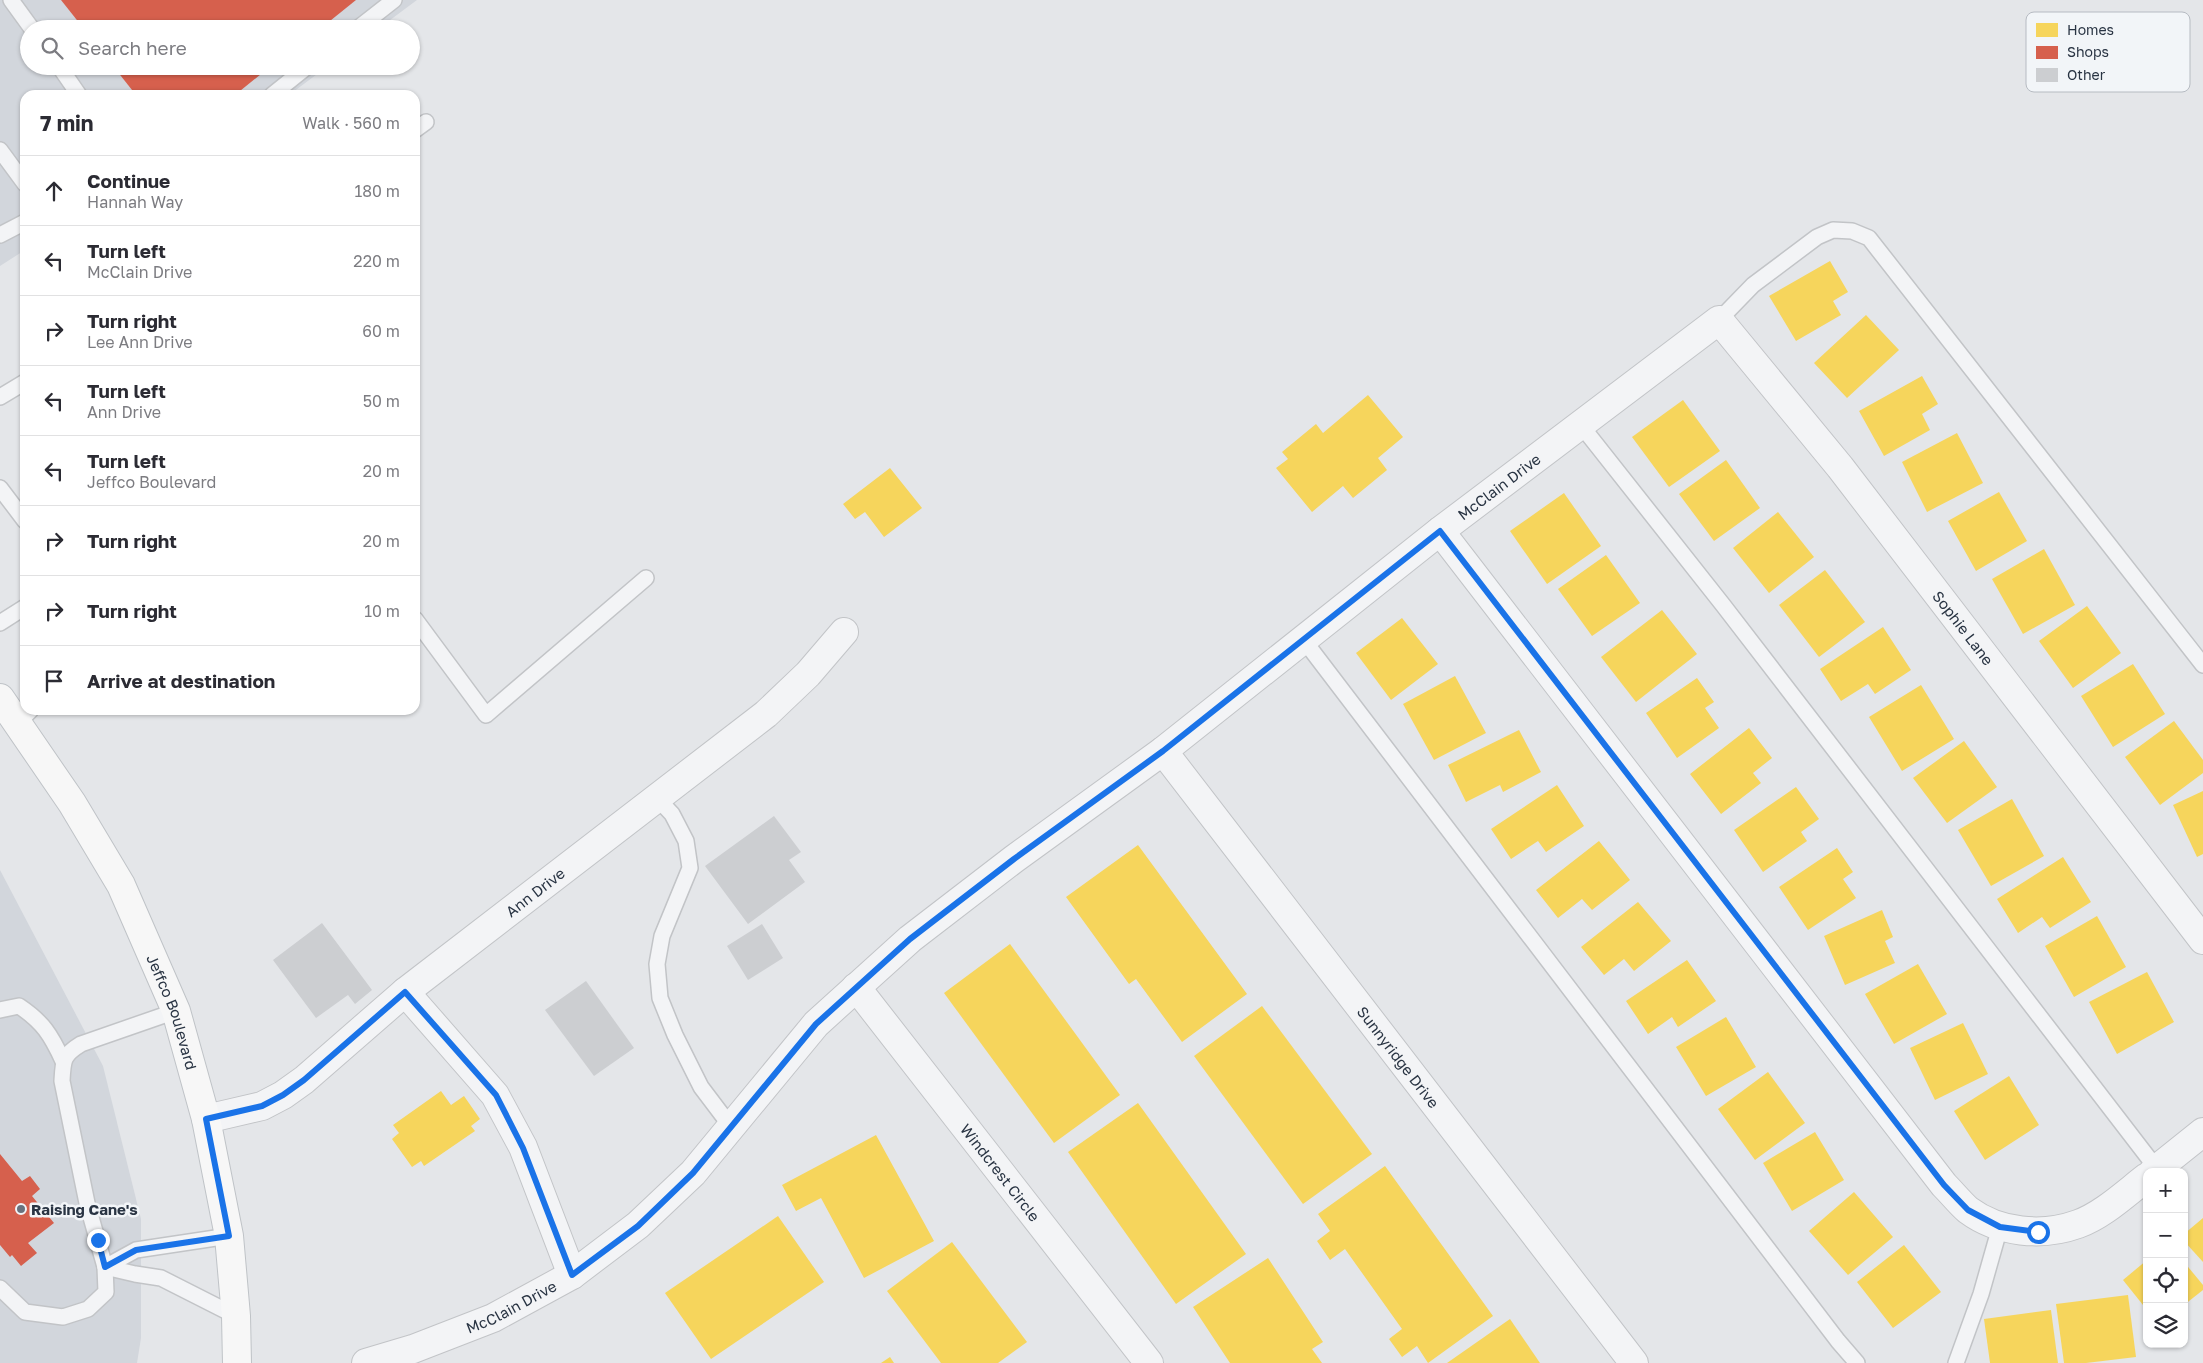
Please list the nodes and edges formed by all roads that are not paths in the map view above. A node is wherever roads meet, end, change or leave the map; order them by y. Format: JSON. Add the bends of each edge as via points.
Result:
{"nodes":[{"id":1,"x":11,"y":0,"type":"edge"},
{"id":2,"x":394,"y":0,"type":"edge"},
{"id":3,"x":25,"y":20,"type":"edge"},
{"id":4,"x":368,"y":20,"type":"edge"},
{"id":5,"x":65,"y":75,"type":"edge"},
{"id":6,"x":297,"y":75,"type":"edge"},
{"id":7,"x":76,"y":90,"type":"edge"},
{"id":8,"x":278,"y":90,"type":"edge"},
{"id":9,"x":0,"y":150,"type":"edge"},
{"id":10,"x":20,"y":177,"type":"edge"},
{"id":11,"x":20,"y":225,"type":"edge"},
{"id":12,"x":0,"y":236,"type":"edge"},
{"id":13,"x":1719,"y":320,"type":"junction"},
{"id":14,"x":20,"y":385,"type":"edge"},
{"id":15,"x":0,"y":397,"type":"edge"},
{"id":16,"x":1580,"y":424,"type":"junction"},
{"id":17,"x":0,"y":488,"type":"edge"},
{"id":18,"x":20,"y":514,"type":"edge"},
{"id":19,"x":1440,"y":531,"type":"junction"},
{"id":20,"x":646,"y":578,"type":"dead end"},
{"id":21,"x":20,"y":610,"type":"edge"},
{"id":22,"x":0,"y":623,"type":"edge"},
{"id":23,"x":420,"y":627,"type":"edge"},
{"id":24,"x":844,"y":632,"type":"dead end"},
{"id":25,"x":1303,"y":639,"type":"junction"},
{"id":26,"x":2203,"y":665,"type":"edge"},
{"id":27,"x":0,"y":698,"type":"edge"},
{"id":28,"x":20,"y":714,"type":"edge"},
{"id":29,"x":24,"y":717,"type":"edge"},
{"id":30,"x":1163,"y":751,"type":"junction"},
{"id":31,"x":657,"y":798,"type":"junction"},
{"id":32,"x":2203,"y":940,"type":"edge"},
{"id":33,"x":856,"y":987,"type":"junction"},
{"id":34,"x":405,"y":992,"type":"junction"},
{"id":35,"x":0,"y":1010,"type":"edge"},
{"id":36,"x":176,"y":1011,"type":"junction"},
{"id":37,"x":63,"y":1061,"type":"junction"},
{"id":38,"x":206,"y":1119,"type":"junction"},
{"id":39,"x":732,"y":1128,"type":"junction"},
{"id":40,"x":2203,"y":1132,"type":"edge"},
{"id":41,"x":2149,"y":1168,"type":"edge"},
{"id":42,"x":2157,"y":1168,"type":"edge"},
{"id":43,"x":2143,"y":1179,"type":"edge"},
{"id":44,"x":2000,"y":1227,"type":"junction"},
{"id":45,"x":229,"y":1236,"type":"junction"},
{"id":46,"x":105,"y":1267,"type":"junction"},
{"id":47,"x":572,"y":1275,"type":"junction"},
{"id":48,"x":0,"y":1288,"type":"edge"},
{"id":49,"x":236,"y":1316,"type":"junction"},
{"id":50,"x":1143,"y":1361,"type":"edge"},
{"id":51,"x":237,"y":1363,"type":"edge"},
{"id":52,"x":366,"y":1363,"type":"edge"},
{"id":53,"x":1634,"y":1363,"type":"edge"},
{"id":54,"x":1857,"y":1363,"type":"edge"},
{"id":55,"x":1956,"y":1363,"type":"edge"}],
"edges":[{"from":1,"to":3,"type":"lane"},
{"from":2,"to":4,"type":"lane"},
{"from":5,"to":7,"type":"lane"},
{"from":6,"to":8,"type":"lane"},
{"from":9,"to":10,"type":"lane"},
{"from":11,"to":12,"type":"lane"},
{"from":13,"to":16,"type":"street","name":"McClain Drive"},
{"from":13,"to":26,"type":"lane","via":[[1753,285],[1817,237],[1833,230],[1852,231],[1869,238]]},
{"from":13,"to":32,"type":"street","name":"Sophie Lane","via":[[1840,467]]},
{"from":14,"to":15,"type":"lane"},
{"from":16,"to":19,"type":"street","name":"McClain Drive"},
{"from":16,"to":41,"type":"lane","via":[[1723,605]]},
{"from":17,"to":18,"type":"lane"},
{"from":19,"to":25,"type":"street","name":"McClain Drive"},
{"from":19,"to":44,"type":"street","via":[[1944,1185],[1968,1210]]},
{"from":20,"to":23,"type":"lane","via":[[486,715]]},
{"from":21,"to":22,"type":"lane"},
{"from":24,"to":31,"type":"street","name":"Ann Drive","via":[[808,674],[766,714]]},
{"from":25,"to":30,"type":"street","name":"McClain Drive"},
{"from":25,"to":54,"type":"lane"},
{"from":27,"to":28,"type":"main road","name":"Jeffco Boulevard"},
{"from":29,"to":36,"type":"main road","name":"Jeffco Boulevard","via":[[121,885]]},
{"from":30,"to":33,"type":"street","name":"McClain Drive","via":[[1014,859],[910,939]]},
{"from":30,"to":53,"type":"street","name":"Sunnyridge Drive"},
{"from":31,"to":34,"type":"street","name":"Ann Drive"},
{"from":31,"to":39,"type":"lane","via":[[672,814],[686,840],[690,868],[662,936],[657,964],[660,998],[701,1087]]},
{"from":33,"to":39,"type":"street","name":"McClain Drive","via":[[816,1024]]},
{"from":33,"to":50,"type":"street","name":"Windcrest Circle"},
{"from":34,"to":38,"type":"street","name":"Ann Drive","via":[[283,1095],[262,1106]]},
{"from":34,"to":47,"type":"street","via":[[496,1095],[523,1148]]},
{"from":35,"to":37,"type":"lane","via":[[19,1006],[37,1018]]},
{"from":36,"to":37,"type":"lane","via":[[80,1044],[69,1051]]},
{"from":36,"to":38,"type":"main road","name":"Jeffco Boulevard"},
{"from":37,"to":46,"type":"lane","via":[[62,1080]]},
{"from":38,"to":45,"type":"main road","name":"Jeffco Boulevard"},
{"from":39,"to":47,"type":"street","name":"McClain Drive","via":[[693,1173],[638,1226]]},
{"from":40,"to":42,"type":"street"},
{"from":43,"to":44,"type":"street","via":[[2106,1208],[2078,1224],[2038,1232]]},
{"from":44,"to":55,"type":"lane","via":[[1981,1294]]},
{"from":45,"to":46,"type":"lane","via":[[136,1250]]},
{"from":45,"to":49,"type":"main road","name":"Jeffco Boulevard"},
{"from":46,"to":48,"type":"lane","via":[[106,1292],[88,1309],[63,1317],[25,1312]]},
{"from":46,"to":49,"type":"lane","via":[[161,1278]]},
{"from":47,"to":52,"type":"street","name":"McClain Drive","via":[[493,1318],[413,1349]]},
{"from":49,"to":51,"type":"main road","name":"Jeffco Boulevard"}]}
